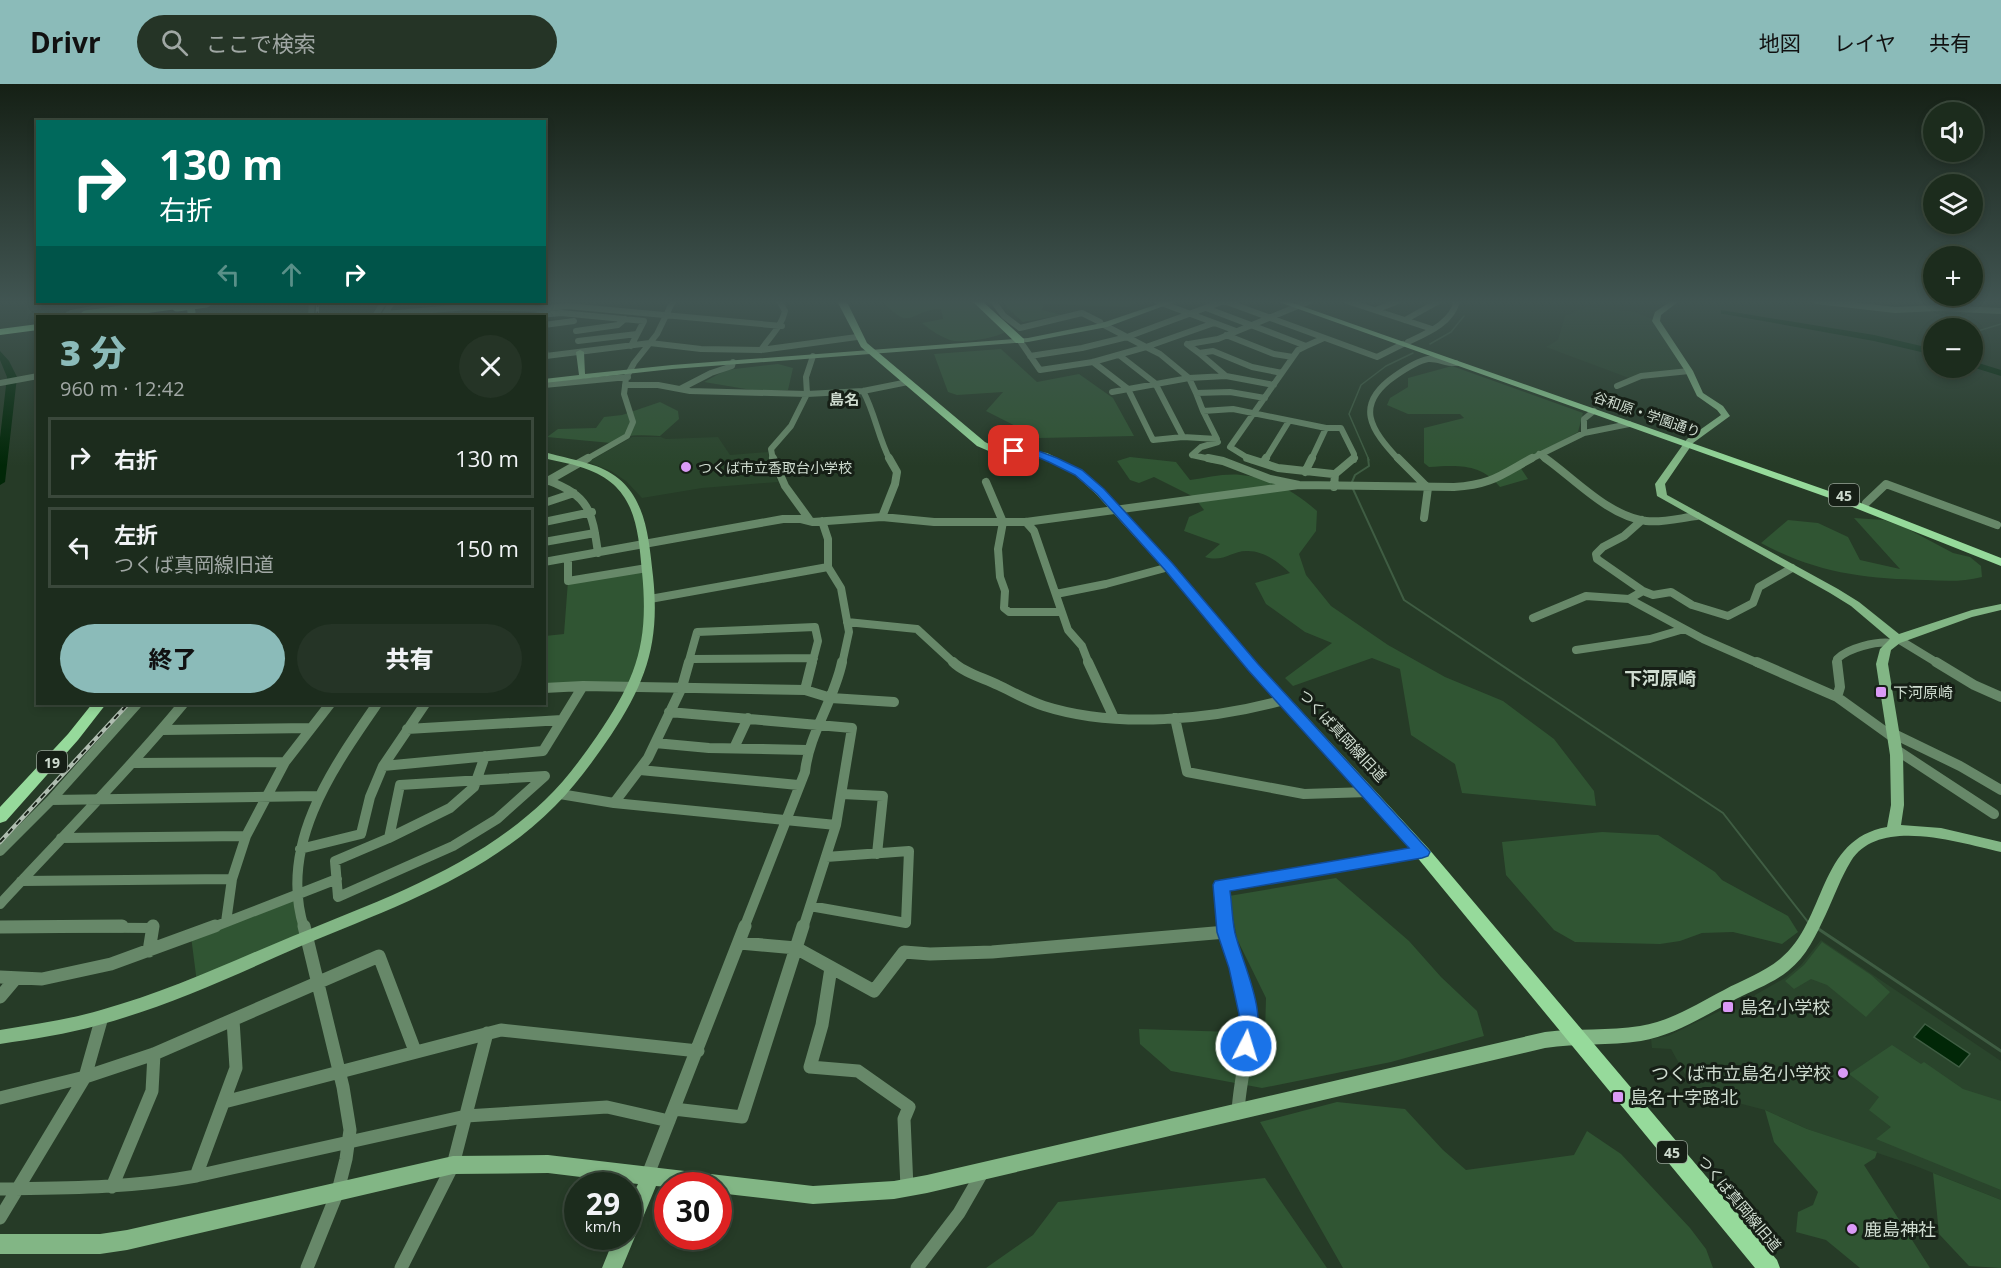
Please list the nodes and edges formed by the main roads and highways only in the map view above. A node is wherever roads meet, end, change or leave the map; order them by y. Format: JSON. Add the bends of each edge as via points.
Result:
{"nodes":[{"id":1,"x":877,"y":356,"type":"edge"},
{"id":2,"x":1439,"y":356,"type":"edge"},
{"id":3,"x":1444,"y":356,"type":"edge"},
{"id":4,"x":1689,"y":443,"type":"junction"},
{"id":5,"x":2001,"y":557,"type":"edge"},
{"id":6,"x":2001,"y":562,"type":"edge"},
{"id":7,"x":88,"y":705,"type":"edge"},
{"id":8,"x":98,"y":705,"type":"edge"},
{"id":9,"x":0,"y":806,"type":"edge"},
{"id":10,"x":0,"y":817,"type":"edge"},
{"id":11,"x":1769,"y":1268,"type":"edge"}],
"edges":[{"from":1,"to":11,"type":"main road","name":"つくば真岡線旧道","number":"45","via":[[981,444],[991,449],[1036,453],[1087,478],[1422,852]]},
{"from":2,"to":4,"type":"main road","name":"谷和原・学園通り","number":"45"},
{"from":3,"to":4,"type":"main road","name":"谷和原・学園通り","number":"45"},
{"from":4,"to":5,"type":"main road","name":"谷和原・学園通り","number":"45","via":[[1866,503]]},
{"from":4,"to":6,"type":"main road","name":"谷和原・学園通り","number":"45"},
{"from":7,"to":9,"type":"main road","number":"19"},
{"from":8,"to":10,"type":"main road","number":"19"}]}
